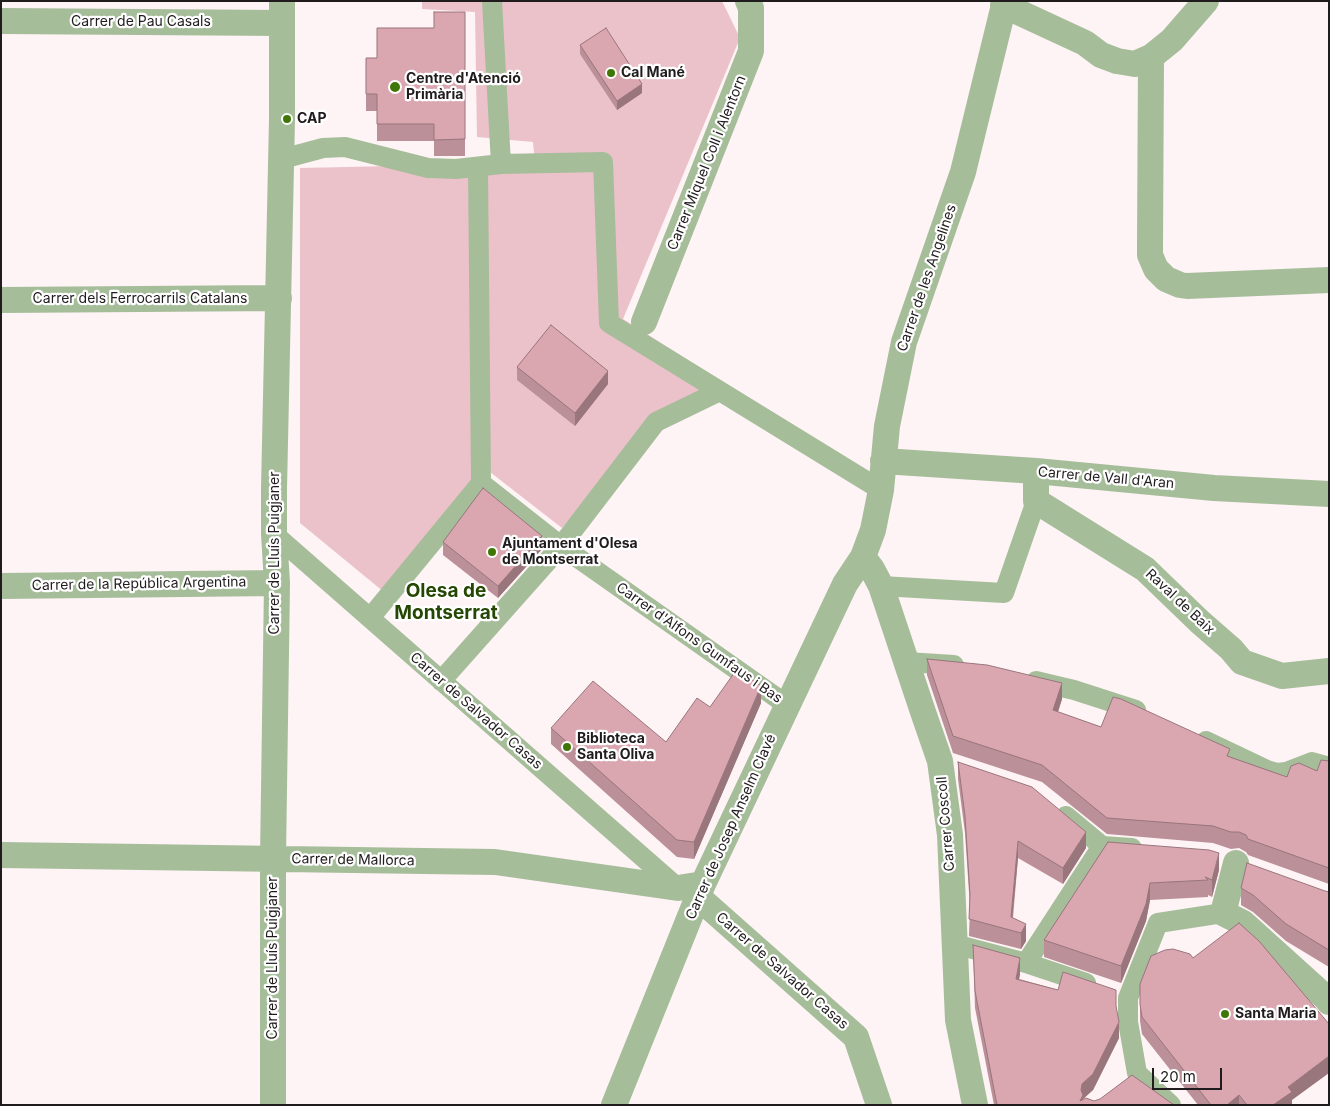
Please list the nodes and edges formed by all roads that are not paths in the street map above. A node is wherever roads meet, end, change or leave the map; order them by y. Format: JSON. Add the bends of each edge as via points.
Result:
{"nodes":[{"id":1,"x":492,"y":1,"type":"edge"},
{"id":2,"x":748,"y":1,"type":"edge"},
{"id":3,"x":1206,"y":1,"type":"edge"},
{"id":4,"x":1004,"y":3,"type":"edge"},
{"id":5,"x":165,"y":12,"type":"edge"},
{"id":6,"x":281,"y":12,"type":"edge"},
{"id":7,"x":1,"y":21,"type":"edge"},
{"id":8,"x":1151,"y":57,"type":"junction"},
{"id":9,"x":282,"y":158,"type":"junction"},
{"id":10,"x":501,"y":164,"type":"junction"},
{"id":11,"x":478,"y":167,"type":"junction"},
{"id":12,"x":1329,"y":280,"type":"edge"},
{"id":13,"x":279,"y":298,"type":"junction"},
{"id":14,"x":1,"y":300,"type":"edge"},
{"id":15,"x":644,"y":322,"type":"dead end"},
{"id":16,"x":720,"y":391,"type":"junction"},
{"id":17,"x":883,"y":461,"type":"junction"},
{"id":18,"x":1036,"y":471,"type":"junction"},
{"id":19,"x":481,"y":483,"type":"junction"},
{"id":20,"x":881,"y":490,"type":"junction"},
{"id":21,"x":1329,"y":494,"type":"edge"},
{"id":22,"x":1036,"y":501,"type":"junction"},
{"id":23,"x":274,"y":534,"type":"junction"},
{"id":24,"x":561,"y":546,"type":"junction"},
{"id":25,"x":863,"y":557,"type":"junction"},
{"id":26,"x":277,"y":583,"type":"junction"},
{"id":27,"x":1,"y":586,"type":"edge"},
{"id":28,"x":882,"y":586,"type":"junction"},
{"id":29,"x":370,"y":618,"type":"junction"},
{"id":30,"x":906,"y":662,"type":"junction"},
{"id":31,"x":971,"y":667,"type":"edge"},
{"id":32,"x":1329,"y":671,"type":"edge"},
{"id":33,"x":1020,"y":677,"type":"edge"},
{"id":34,"x":441,"y":680,"type":"junction"},
{"id":35,"x":788,"y":705,"type":"junction"},
{"id":36,"x":1154,"y":718,"type":"edge"},
{"id":37,"x":1186,"y":732,"type":"edge"},
{"id":38,"x":1329,"y":767,"type":"edge"},
{"id":39,"x":1052,"y":805,"type":"edge"},
{"id":40,"x":1102,"y":846,"type":"junction"},
{"id":41,"x":1148,"y":849,"type":"edge"},
{"id":42,"x":1,"y":855,"type":"edge"},
{"id":43,"x":272,"y":858,"type":"junction"},
{"id":44,"x":1237,"y":863,"type":"dead end"},
{"id":45,"x":693,"y":890,"type":"junction"},
{"id":46,"x":1223,"y":913,"type":"junction"},
{"id":47,"x":954,"y":944,"type":"junction"},
{"id":48,"x":1026,"y":962,"type":"junction"},
{"id":49,"x":1115,"y":993,"type":"junction"},
{"id":50,"x":1329,"y":1002,"type":"edge"},
{"id":51,"x":273,"y":1105,"type":"edge"},
{"id":52,"x":614,"y":1105,"type":"edge"},
{"id":53,"x":880,"y":1105,"type":"edge"},
{"id":54,"x":975,"y":1105,"type":"edge"},
{"id":55,"x":1171,"y":1105,"type":"edge"}],
"edges":[{"from":1,"to":10,"type":"street"},
{"from":2,"to":15,"type":"street","name":"Carrer Miquel Coll i Alentorn","via":[[752,8],[751,51]]},
{"from":3,"to":8,"type":"street","via":[[1172,40]]},
{"from":4,"to":8,"type":"street","via":[[1117,62],[1135,64]]},
{"from":4,"to":17,"type":"street","name":"Carrer de les Angelines","via":[[964,172],[904,342]]},
{"from":5,"to":6,"type":"street","name":"Carrer de Pau Casals"},
{"from":5,"to":7,"type":"street","name":"Carrer de Pau Casals"},
{"from":6,"to":9,"type":"street","name":"Carrer de Lluís Puigjaner"},
{"from":8,"to":12,"type":"street","via":[[1150,255],[1156,269],[1166,279],[1187,286]]},
{"from":9,"to":11,"type":"street","via":[[323,148],[345,147],[428,168],[456,170]]},
{"from":9,"to":13,"type":"street","name":"Carrer de Lluís Puigjaner"},
{"from":10,"to":11,"type":"street"},
{"from":10,"to":16,"type":"street","via":[[603,162],[609,323]]},
{"from":11,"to":19,"type":"street"},
{"from":13,"to":14,"type":"street","name":"Carrer dels Ferrocarrils Catalans"},
{"from":13,"to":23,"type":"street","name":"Carrer de Lluís Puigjaner"},
{"from":16,"to":20,"type":"street"},
{"from":16,"to":24,"type":"street","via":[[656,422]]},
{"from":17,"to":18,"type":"street","name":"Carrer de Vall d'Aran"},
{"from":17,"to":20,"type":"street","name":"Carrer de les Angelines"},
{"from":18,"to":21,"type":"street","name":"Carrer de Vall d'Aran","via":[[1214,488]]},
{"from":18,"to":22,"type":"street"},
{"from":19,"to":24,"type":"street","name":"Carrer d'Alfons Gumfaus i Bas"},
{"from":19,"to":29,"type":"street"},
{"from":20,"to":25,"type":"street","name":"Carrer de les Angelines","via":[[873,530]]},
{"from":22,"to":28,"type":"street","via":[[1004,593]]},
{"from":22,"to":32,"type":"street","name":"Raval de Baix","via":[[1145,569],[1242,662],[1282,676]]},
{"from":23,"to":26,"type":"street","name":"Carrer de Lluís Puigjaner"},
{"from":23,"to":29,"type":"street","name":"Carrer de Salvador Casas"},
{"from":24,"to":34,"type":"street"},
{"from":24,"to":35,"type":"street","name":"Carrer d'Alfons Gumfaus i Bas"},
{"from":25,"to":28,"type":"street","name":"Carrer Coscoll"},
{"from":25,"to":35,"type":"street","name":"Carrer de Josep Anselm Clavé","via":[[845,584]]},
{"from":26,"to":27,"type":"street","name":"Carrer de la República Argentina"},
{"from":26,"to":43,"type":"street","name":"Carrer de Lluís Puigjaner"},
{"from":28,"to":30,"type":"street","name":"Carrer Coscoll"},
{"from":29,"to":34,"type":"street","name":"Carrer de Salvador Casas"},
{"from":30,"to":31,"type":"street"},
{"from":30,"to":47,"type":"street","name":"Carrer Coscoll","via":[[949,764]]},
{"from":33,"to":36,"type":"street","via":[[1125,705]]},
{"from":34,"to":45,"type":"street","name":"Carrer de Salvador Casas"},
{"from":35,"to":45,"type":"street","name":"Carrer de Josep Anselm Clavé"},
{"from":37,"to":38,"type":"street","via":[[1277,773],[1312,762]]},
{"from":39,"to":40,"type":"street"},
{"from":40,"to":41,"type":"street"},
{"from":40,"to":48,"type":"street"},
{"from":42,"to":43,"type":"street","name":"Carrer de Mallorca"},
{"from":43,"to":45,"type":"street","name":"Carrer de Mallorca","via":[[495,862]]},
{"from":43,"to":51,"type":"street","name":"Carrer de Lluís Puigjaner"},
{"from":44,"to":46,"type":"street"},
{"from":45,"to":52,"type":"street","name":"Carrer de Josep Anselm Clavé"},
{"from":45,"to":53,"type":"street","name":"Carrer de Salvador Casas","via":[[856,1037]]},
{"from":46,"to":49,"type":"street","via":[[1158,923]]},
{"from":46,"to":50,"type":"street","via":[[1243,923]]},
{"from":47,"to":48,"type":"street"},
{"from":47,"to":54,"type":"street","name":"Carrer Coscoll","via":[[958,1020]]},
{"from":48,"to":49,"type":"street"},
{"from":49,"to":55,"type":"street","via":[[1128,1022],[1130,1078]]}]}
